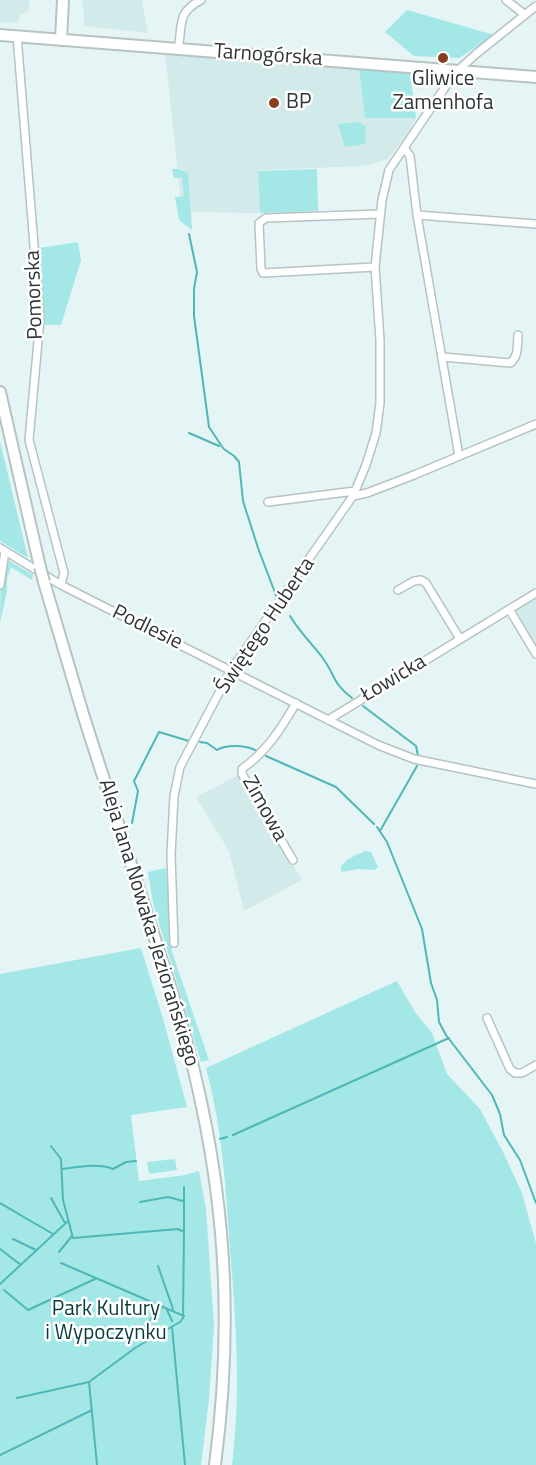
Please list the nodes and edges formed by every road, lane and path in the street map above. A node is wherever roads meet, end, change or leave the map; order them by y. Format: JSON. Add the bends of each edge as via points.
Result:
{"nodes":[{"id":1,"x":63,"y":0,"type":"edge"},
{"id":2,"x":201,"y":0,"type":"edge"},
{"id":3,"x":506,"y":0,"type":"edge"},
{"id":4,"x":536,"y":6,"type":"edge"},
{"id":5,"x":524,"y":14,"type":"junction"},
{"id":6,"x":0,"y":35,"type":"edge"},
{"id":7,"x":17,"y":36,"type":"junction"},
{"id":8,"x":61,"y":40,"type":"junction"},
{"id":9,"x":178,"y":49,"type":"junction"},
{"id":10,"x":459,"y":70,"type":"junction"},
{"id":11,"x":536,"y":76,"type":"edge"},
{"id":12,"x":405,"y":149,"type":"junction"},
{"id":13,"x":380,"y":214,"type":"junction"},
{"id":14,"x":417,"y":215,"type":"junction"},
{"id":15,"x":536,"y":224,"type":"edge"},
{"id":16,"x":375,"y":267,"type":"junction"},
{"id":17,"x":518,"y":335,"type":"dead end"},
{"id":18,"x":442,"y":357,"type":"junction"},
{"id":19,"x":0,"y":392,"type":"edge"},
{"id":20,"x":536,"y":424,"type":"edge"},
{"id":21,"x":459,"y":456,"type":"junction"},
{"id":22,"x":354,"y":494,"type":"junction"},
{"id":23,"x":268,"y":502,"type":"dead end"},
{"id":24,"x":3,"y":549,"type":"edge"},
{"id":25,"x":0,"y":585,"type":"edge"},
{"id":26,"x":61,"y":585,"type":"junction"},
{"id":27,"x":398,"y":590,"type":"dead end"},
{"id":28,"x":536,"y":592,"type":"edge"},
{"id":29,"x":509,"y":609,"type":"junction"},
{"id":30,"x":460,"y":639,"type":"junction"},
{"id":31,"x":536,"y":654,"type":"edge"},
{"id":32,"x":231,"y":670,"type":"junction"},
{"id":33,"x":296,"y":703,"type":"junction"},
{"id":34,"x":328,"y":720,"type":"junction"},
{"id":35,"x":536,"y":784,"type":"edge"},
{"id":36,"x":293,"y":860,"type":"dead end"},
{"id":37,"x":174,"y":943,"type":"dead end"},
{"id":38,"x":488,"y":1018,"type":"dead end"},
{"id":39,"x":536,"y":1065,"type":"edge"},
{"id":40,"x":215,"y":1465,"type":"edge"}],
"edges":[{"from":1,"to":8,"type":"main road"},
{"from":2,"to":9,"type":"street","via":[[183,15]]},
{"from":3,"to":5,"type":"street"},
{"from":4,"to":5,"type":"street","name":"Świętego Huberta"},
{"from":5,"to":10,"type":"street","name":"Świętego Huberta"},
{"from":6,"to":7,"type":"main road","name":"Tarnogórska"},
{"from":7,"to":8,"type":"main road","name":"Tarnogórska"},
{"from":7,"to":26,"type":"street","name":"Pomorska","via":[[40,319],[29,440],[64,573]]},
{"from":8,"to":9,"type":"main road","name":"Tarnogórska"},
{"from":9,"to":10,"type":"main road","name":"Tarnogórska"},
{"from":10,"to":11,"type":"main road","name":"Tarnogórska"},
{"from":10,"to":12,"type":"street","name":"Świętego Huberta"},
{"from":12,"to":13,"type":"street","name":"Świętego Huberta","via":[[389,170]]},
{"from":12,"to":14,"type":"street","via":[[410,156]]},
{"from":13,"to":16,"type":"street","name":"Świętego Huberta"},
{"from":13,"to":16,"type":"street","via":[[266,218],[259,223],[263,273]]},
{"from":14,"to":15,"type":"street"},
{"from":14,"to":18,"type":"street"},
{"from":16,"to":22,"type":"street","name":"Świętego Huberta","via":[[380,403],[375,433]]},
{"from":17,"to":18,"type":"street","via":[[517,355],[510,363]]},
{"from":18,"to":21,"type":"street"},
{"from":19,"to":40,"type":"main road","name":"Aleja Jana Nowaka-Jeziorańskiego","bridge":true,"via":[[44,582],[82,714],[178,1011],[207,1123],[221,1222],[226,1303],[225,1377]]},
{"from":20,"to":21,"type":"street"},
{"from":21,"to":22,"type":"street"},
{"from":22,"to":23,"type":"street"},
{"from":22,"to":32,"type":"street","name":"Świętego Huberta"},
{"from":24,"to":25,"type":"street"},
{"from":24,"to":26,"type":"street","name":"Podlesie"},
{"from":26,"to":32,"type":"street","name":"Podlesie"},
{"from":27,"to":30,"type":"street","via":[[414,581],[426,583]]},
{"from":28,"to":29,"type":"street","name":"Łowicka"},
{"from":29,"to":30,"type":"street","name":"Łowicka"},
{"from":29,"to":31,"type":"street"},
{"from":30,"to":34,"type":"street","name":"Łowicka"},
{"from":32,"to":33,"type":"street","name":"Podlesie"},
{"from":32,"to":37,"type":"street","name":"Świętego Huberta","via":[[180,767],[176,782],[171,855]]},
{"from":33,"to":34,"type":"street","name":"Podlesie"},
{"from":33,"to":36,"type":"street","name":"Zimowa","via":[[273,741],[242,770]]},
{"from":34,"to":35,"type":"street","name":"Podlesie","via":[[414,759]]},
{"from":38,"to":39,"type":"street","via":[[515,1074]]}]}
